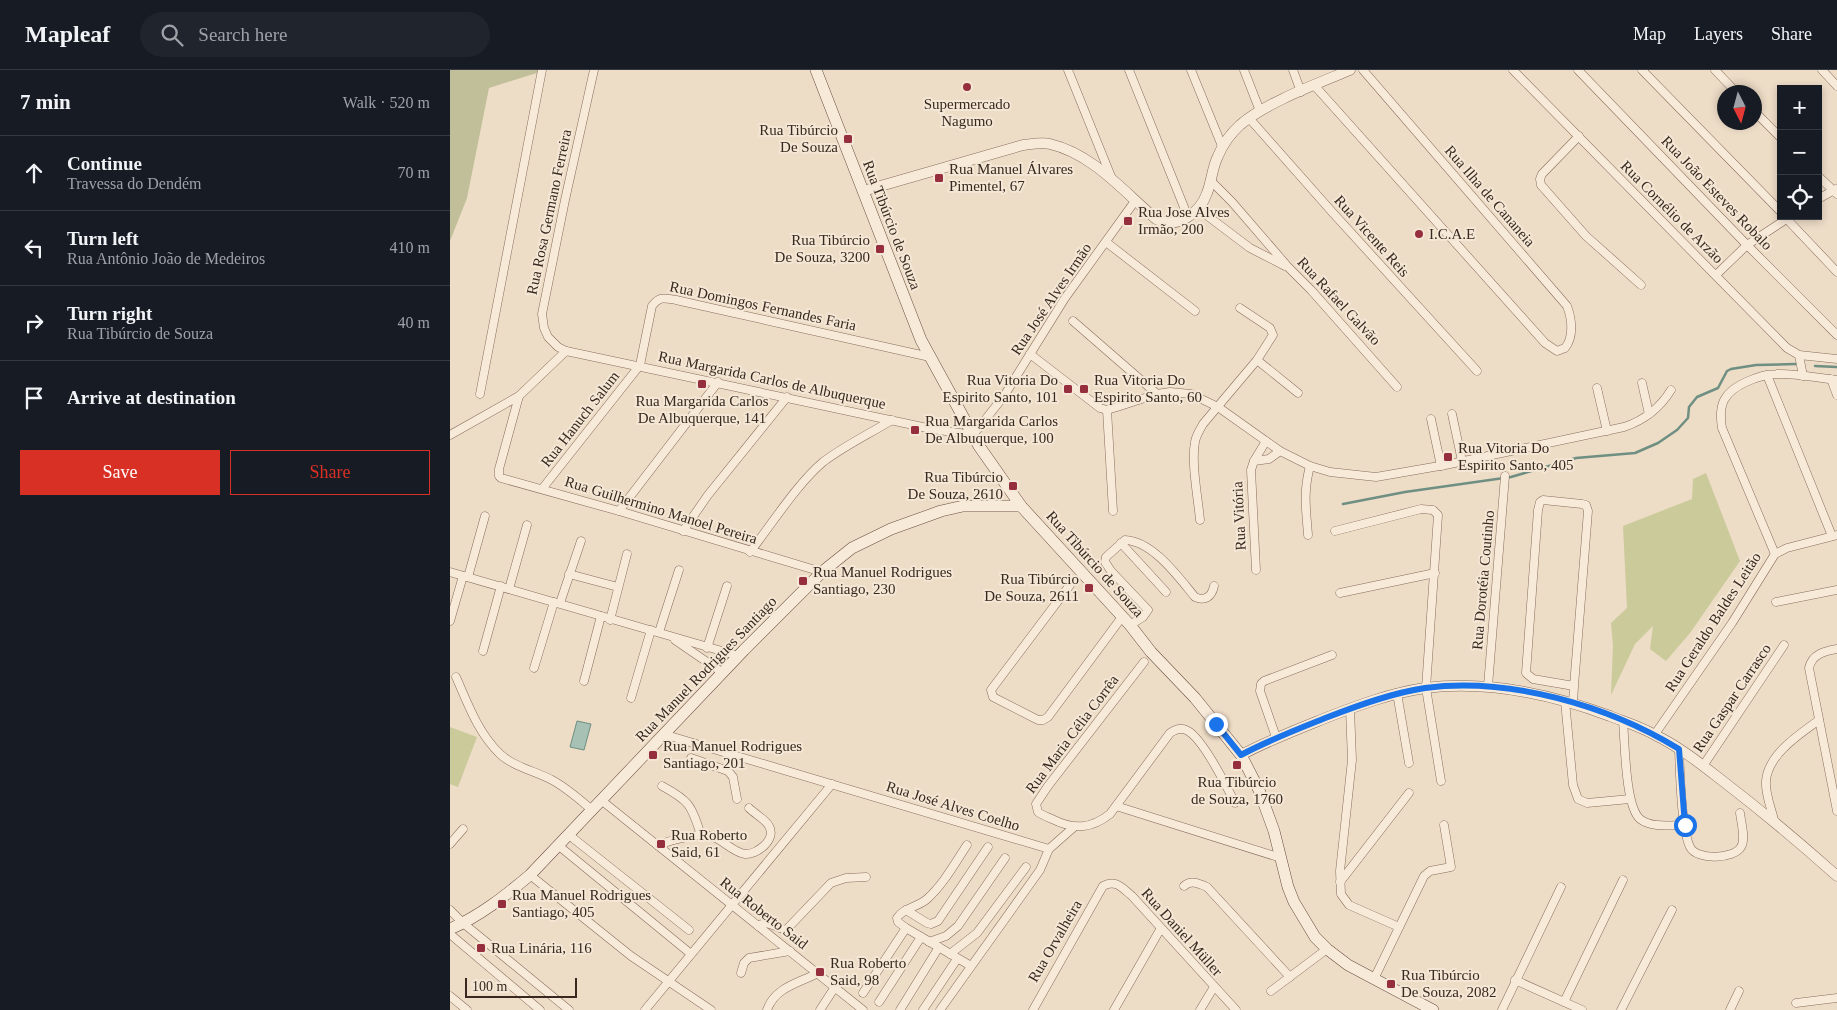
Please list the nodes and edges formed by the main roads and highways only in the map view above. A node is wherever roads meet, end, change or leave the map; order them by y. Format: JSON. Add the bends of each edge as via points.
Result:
{"nodes":[{"id":1,"x":816,"y":70,"type":"edge"},
{"id":2,"x":1021,"y":506,"type":"junction"},
{"id":3,"x":450,"y":929,"type":"edge"},
{"id":4,"x":1433,"y":1010,"type":"edge"}],
"edges":[{"from":1,"to":2,"type":"main road","name":"Rua Tibúrcio de Souza","via":[[930,357],[973,435]]},
{"from":2,"to":3,"type":"main road","name":"Rua Manuel Rodrigues Santiago","via":[[963,506],[941,511],[891,529],[852,548],[822,572],[739,656],[530,875],[497,902]]},
{"from":2,"to":4,"type":"main road","name":"Rua Tibúrcio de Souza","via":[[1196,698],[1241,755],[1252,774],[1274,831],[1294,902],[1315,936],[1348,965]]}]}
